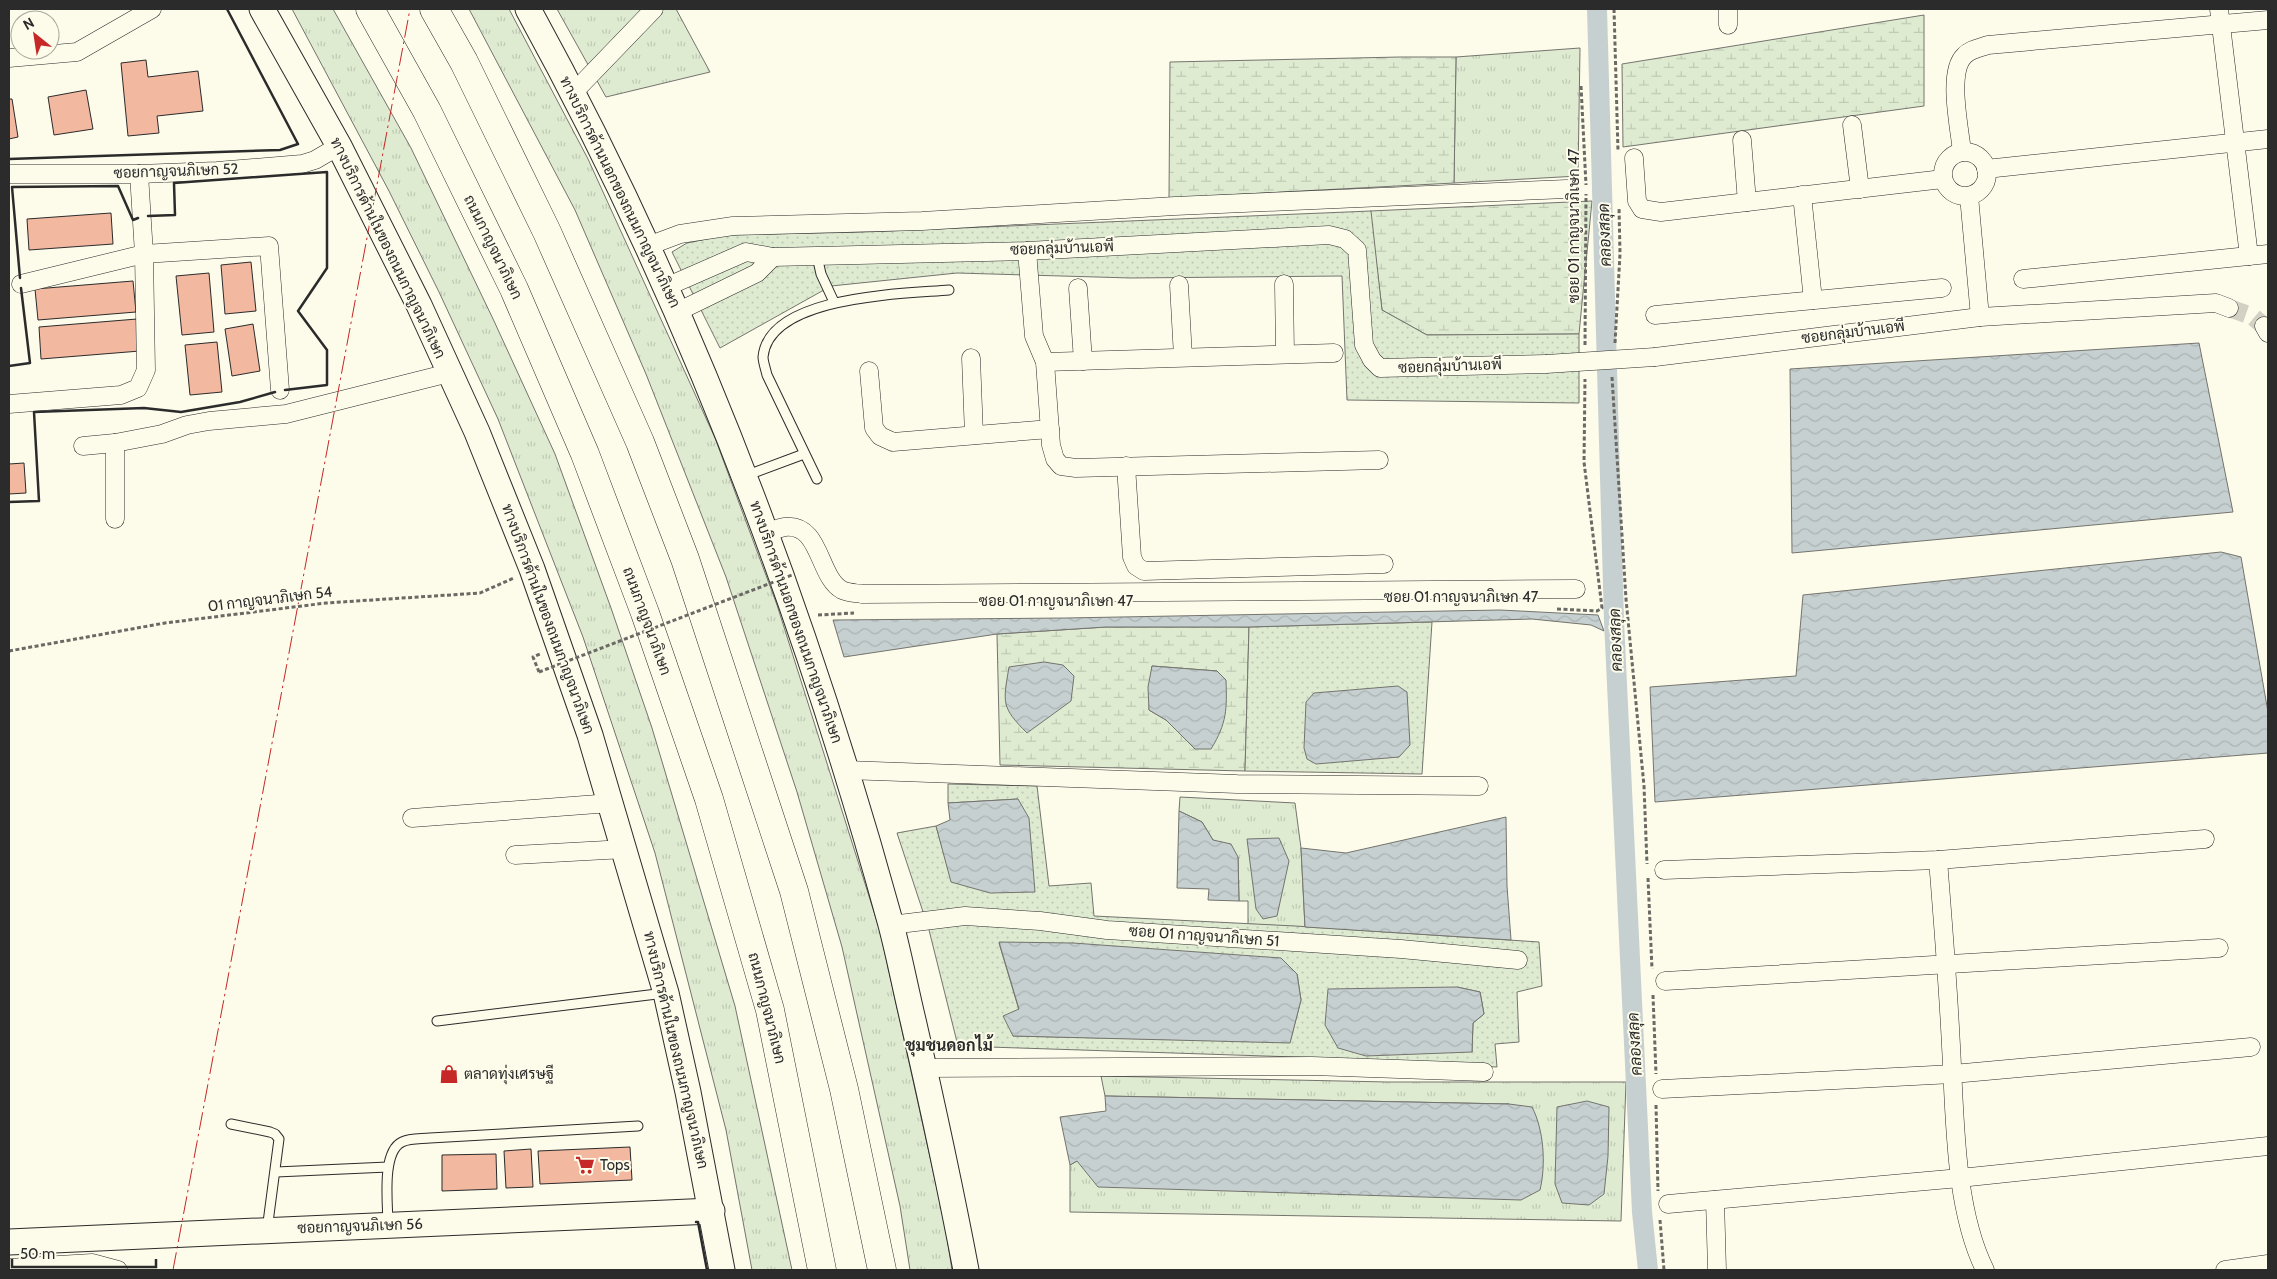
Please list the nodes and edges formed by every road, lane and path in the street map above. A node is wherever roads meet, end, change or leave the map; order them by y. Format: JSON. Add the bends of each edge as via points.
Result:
{"nodes":[{"id":1,"x":152,"y":9,"type":"edge"},
{"id":2,"x":262,"y":9,"type":"edge"},
{"id":3,"x":370,"y":9,"type":"edge"},
{"id":4,"x":434,"y":9,"type":"edge"},
{"id":5,"x":528,"y":9,"type":"edge"},
{"id":6,"x":654,"y":9,"type":"edge"},
{"id":7,"x":1614,"y":9,"type":"edge"},
{"id":8,"x":2220,"y":16,"type":"edge"},
{"id":9,"x":2268,"y":20,"type":"edge"},
{"id":10,"x":9,"y":58,"type":"edge"},
{"id":11,"x":1581,"y":86,"type":"dead end"},
{"id":12,"x":574,"y":92,"type":"junction"},
{"id":13,"x":1852,"y":125,"type":"dead end"},
{"id":14,"x":2268,"y":139,"type":"edge"},
{"id":15,"x":1742,"y":140,"type":"dead end"},
{"id":16,"x":2236,"y":142,"type":"junction"},
{"id":17,"x":339,"y":146,"type":"junction"},
{"id":18,"x":1962,"y":152,"type":"junction"},
{"id":19,"x":1626,"y":157,"type":"joint"},
{"id":20,"x":1986,"y":169,"type":"junction"},
{"id":21,"x":9,"y":174,"type":"edge"},
{"id":22,"x":139,"y":174,"type":"junction"},
{"id":23,"x":1943,"y":180,"type":"junction"},
{"id":24,"x":1860,"y":189,"type":"junction"},
{"id":25,"x":1567,"y":190,"type":"dead end"},
{"id":26,"x":1802,"y":195,"type":"junction"},
{"id":27,"x":1969,"y":196,"type":"junction"},
{"id":28,"x":1747,"y":202,"type":"junction"},
{"id":29,"x":1619,"y":204,"type":"dead end"},
{"id":30,"x":648,"y":246,"type":"junction"},
{"id":31,"x":1027,"y":251,"type":"junction"},
{"id":32,"x":144,"y":254,"type":"junction"},
{"id":33,"x":2268,"y":254,"type":"edge"},
{"id":34,"x":816,"y":256,"type":"junction"},
{"id":35,"x":2249,"y":256,"type":"junction"},
{"id":36,"x":773,"y":257,"type":"junction"},
{"id":37,"x":2023,"y":279,"type":"dead end"},
{"id":38,"x":21,"y":284,"type":"dead end"},
{"id":39,"x":1284,"y":284,"type":"dead end"},
{"id":40,"x":1179,"y":285,"type":"dead end"},
{"id":41,"x":666,"y":288,"type":"junction"},
{"id":42,"x":1078,"y":288,"type":"dead end"},
{"id":43,"x":1942,"y":288,"type":"dead end"},
{"id":44,"x":949,"y":290,"type":"dead end"},
{"id":45,"x":1813,"y":300,"type":"junction"},
{"id":46,"x":834,"y":302,"type":"junction"},
{"id":47,"x":2229,"y":308,"type":"tunnel mouth"},
{"id":48,"x":678,"y":312,"type":"junction"},
{"id":49,"x":1656,"y":314,"type":"dead end"},
{"id":50,"x":1980,"y":317,"type":"junction"},
{"id":51,"x":1614,"y":349,"type":"dead end"},
{"id":52,"x":1585,"y":352,"type":"dead end"},
{"id":53,"x":1334,"y":353,"type":"dead end"},
{"id":54,"x":1286,"y":354,"type":"junction"},
{"id":55,"x":1183,"y":357,"type":"junction"},
{"id":56,"x":971,"y":358,"type":"dead end"},
{"id":57,"x":1084,"y":361,"type":"junction"},
{"id":58,"x":1045,"y":362,"type":"junction"},
{"id":59,"x":1613,"y":368,"type":"dead end"},
{"id":60,"x":869,"y":371,"type":"dead end"},
{"id":61,"x":1585,"y":372,"type":"dead end"},
{"id":62,"x":450,"y":373,"type":"junction"},
{"id":63,"x":280,"y":390,"type":"dead end"},
{"id":64,"x":9,"y":404,"type":"edge"},
{"id":65,"x":1050,"y":429,"type":"junction"},
{"id":66,"x":974,"y":435,"type":"junction"},
{"id":67,"x":115,"y":443,"type":"junction"},
{"id":68,"x":83,"y":446,"type":"dead end"},
{"id":69,"x":804,"y":454,"type":"junction"},
{"id":70,"x":1379,"y":460,"type":"dead end"},
{"id":71,"x":1126,"y":466,"type":"junction"},
{"id":72,"x":745,"y":476,"type":"junction"},
{"id":73,"x":817,"y":479,"type":"dead end"},
{"id":74,"x":115,"y":519,"type":"dead end"},
{"id":75,"x":766,"y":533,"type":"junction"},
{"id":76,"x":1384,"y":564,"type":"dead end"},
{"id":77,"x":532,"y":569,"type":"junction"},
{"id":78,"x":792,"y":575,"type":"dead end"},
{"id":79,"x":1576,"y":589,"type":"dead end"},
{"id":80,"x":1550,"y":609,"type":"dead end"},
{"id":81,"x":863,"y":613,"type":"dead end"},
{"id":82,"x":797,"y":621,"type":"junction"},
{"id":83,"x":9,"y":651,"type":"edge"},
{"id":84,"x":539,"y":672,"type":"dead end"},
{"id":85,"x":846,"y":770,"type":"junction"},
{"id":86,"x":1479,"y":786,"type":"dead end"},
{"id":87,"x":611,"y":803,"type":"junction"},
{"id":88,"x":412,"y":818,"type":"dead end"},
{"id":89,"x":2205,"y":839,"type":"dead end"},
{"id":90,"x":625,"y":849,"type":"junction"},
{"id":91,"x":515,"y":855,"type":"dead end"},
{"id":92,"x":1938,"y":860,"type":"junction"},
{"id":93,"x":1653,"y":870,"type":"junction"},
{"id":94,"x":891,"y":925,"type":"junction"},
{"id":95,"x":2219,"y":948,"type":"dead end"},
{"id":96,"x":1518,"y":960,"type":"dead end"},
{"id":97,"x":1947,"y":964,"type":"junction"},
{"id":98,"x":1657,"y":982,"type":"junction"},
{"id":99,"x":666,"y":993,"type":"junction"},
{"id":100,"x":437,"y":1022,"type":"dead end"},
{"id":101,"x":2250,"y":1047,"type":"dead end"},
{"id":102,"x":924,"y":1068,"type":"junction"},
{"id":103,"x":1484,"y":1072,"type":"dead end"},
{"id":104,"x":1953,"y":1074,"type":"junction"},
{"id":105,"x":1658,"y":1089,"type":"junction"},
{"id":106,"x":231,"y":1124,"type":"dead end"},
{"id":107,"x":638,"y":1126,"type":"dead end"},
{"id":108,"x":2268,"y":1146,"type":"edge"},
{"id":109,"x":388,"y":1167,"type":"junction"},
{"id":110,"x":276,"y":1172,"type":"junction"},
{"id":111,"x":1960,"y":1178,"type":"junction"},
{"id":112,"x":1715,"y":1200,"type":"junction"},
{"id":113,"x":1662,"y":1204,"type":"junction"},
{"id":114,"x":712,"y":1211,"type":"junction"},
{"id":115,"x":388,"y":1225,"type":"junction"},
{"id":116,"x":267,"y":1230,"type":"junction"},
{"id":117,"x":9,"y":1242,"type":"edge"},
{"id":118,"x":2268,"y":1264,"type":"edge"},
{"id":119,"x":9,"y":1268,"type":"edge"},
{"id":120,"x":118,"y":1270,"type":"edge"},
{"id":121,"x":722,"y":1270,"type":"edge"},
{"id":122,"x":822,"y":1270,"type":"edge"},
{"id":123,"x":882,"y":1270,"type":"edge"},
{"id":124,"x":966,"y":1270,"type":"edge"},
{"id":125,"x":1664,"y":1270,"type":"edge"},
{"id":126,"x":1717,"y":1270,"type":"edge"},
{"id":127,"x":1982,"y":1270,"type":"edge"},
{"id":128,"x":2225,"y":1270,"type":"edge"}],
"edges":[{"from":1,"to":10,"type":"street","via":[[77,52]]},
{"from":2,"to":17,"type":"main road","name":"ทางบริการด้านในของถนนกาญจนาภิเษก"},
{"from":3,"to":122,"type":"highway","name":"ถนนกาญจนาภิเษก","via":[[426,110],[514,289],[585,454],[645,613],[708,800],[770,1010]]},
{"from":4,"to":123,"type":"highway","via":[[464,62],[548,232],[640,442],[684,559],[794,892],[844,1089]]},
{"from":5,"to":12,"type":"main road","name":"ทางบริการด้านนอกของถนนกาญจนาภิเษก"},
{"from":6,"to":12,"type":"street"},
{"from":7,"to":19,"type":"path"},
{"from":8,"to":9,"type":"street"},
{"from":8,"to":16,"type":"street"},
{"from":8,"to":18,"type":"street","via":[[1973,49],[1963,56],[1957,67],[1955,85]]},
{"from":11,"to":52,"type":"path","name":"ซอย 01 กาญจนาภิเษก 47","via":[[1585,155]]},
{"from":12,"to":30,"type":"main road","name":"ทางบริการด้านนอกของถนนกาญจนาภิเษก"},
{"from":13,"to":24,"type":"street"},
{"from":14,"to":16,"type":"street"},
{"from":15,"to":28,"type":"street"},
{"from":16,"to":20,"type":"street"},
{"from":16,"to":35,"type":"street"},
{"from":17,"to":22,"type":"street","name":"ซอยกาญจนภิเษก 52","via":[[302,164]]},
{"from":17,"to":62,"type":"main road","name":"ทางบริการด้านในของถนนกาญจนาภิเษก"},
{"from":18,"to":20,"type":"street","via":[[1979,157]]},
{"from":18,"to":23,"type":"street","via":[[1947,162],[1943,168]]},
{"from":19,"to":28,"type":"street","via":[[1642,210],[1661,212]]},
{"from":20,"to":27,"type":"street","via":[[1985,183]]},
{"from":21,"to":22,"type":"street","name":"ซอยกาญจนภิเษก 52"},
{"from":22,"to":32,"type":"street"},
{"from":23,"to":24,"type":"street"},
{"from":23,"to":27,"type":"street","via":[[1954,194]]},
{"from":24,"to":26,"type":"street"},
{"from":25,"to":30,"type":"street","via":[[1175,206],[922,222],[733,226],[680,234]]},
{"from":26,"to":28,"type":"street"},
{"from":26,"to":45,"type":"street"},
{"from":27,"to":50,"type":"street"},
{"from":29,"to":51,"type":"path","via":[[1620,254]]},
{"from":30,"to":41,"type":"main road","name":"ทางบริการด้านนอกของถนนกาญจนาภิเษก"},
{"from":31,"to":34,"type":"street","name":"ซอยกลุ่มบ้านเอพี"},
{"from":31,"to":50,"type":"street","name":"ซอยกลุ่มบ้านเอพี","bridge":true,"via":[[1335,236],[1350,241],[1357,250],[1364,345],[1380,368],[1546,364],[1654,357]]},
{"from":31,"to":58,"type":"street","via":[[1034,336]]},
{"from":32,"to":38,"type":"street"},
{"from":32,"to":63,"type":"street","via":[[269,246]]},
{"from":32,"to":64,"type":"street","via":[[146,370],[138,388],[120,395]]},
{"from":33,"to":35,"type":"street"},
{"from":34,"to":36,"type":"street","name":"ซอยกลุ่มบ้านเอพี"},
{"from":34,"to":46,"type":"lane"},
{"from":35,"to":37,"type":"street"},
{"from":36,"to":41,"type":"street","name":"ซอยกลุ่มบ้านเอพี","via":[[746,252]]},
{"from":36,"to":48,"type":"street","via":[[757,273]]},
{"from":39,"to":54,"type":"street"},
{"from":40,"to":55,"type":"street"},
{"from":41,"to":48,"type":"main road","name":"ทางบริการด้านนอกของถนนกาญจนาภิเษก"},
{"from":42,"to":57,"type":"street"},
{"from":43,"to":45,"type":"street"},
{"from":44,"to":46,"type":"lane"},
{"from":45,"to":49,"type":"street"},
{"from":46,"to":69,"type":"lane","via":[[786,323],[768,339],[763,358],[767,376]]},
{"from":47,"to":50,"type":"street","name":"ซอยกลุ่มบ้านเอพี","via":[[2216,303]]},
{"from":48,"to":72,"type":"main road","name":"ทางบริการด้านนอกของถนนกาญจนาภิเษก"},
{"from":53,"to":54,"type":"street"},
{"from":54,"to":55,"type":"street"},
{"from":55,"to":57,"type":"street"},
{"from":56,"to":66,"type":"street"},
{"from":57,"to":58,"type":"street"},
{"from":58,"to":65,"type":"street"},
{"from":59,"to":93,"type":"path","via":[[1626,598]]},
{"from":60,"to":66,"type":"street","via":[[871,414],[874,428],[880,436],[893,442]]},
{"from":61,"to":80,"type":"path","name":"ซอย 01 กาญจนาภิเษก 47","via":[[1584,462],[1602,608],[1597,611]]},
{"from":62,"to":67,"type":"street","via":[[286,414],[187,425],[162,434]]},
{"from":62,"to":77,"type":"main road","name":"ทางบริการด้านในของถนนกาญจนาภิเษก"},
{"from":65,"to":66,"type":"street"},
{"from":65,"to":71,"type":"street","via":[[1054,458],[1061,466]]},
{"from":67,"to":68,"type":"street"},
{"from":67,"to":74,"type":"street"},
{"from":69,"to":72,"type":"lane"},
{"from":69,"to":73,"type":"lane"},
{"from":70,"to":71,"type":"street"},
{"from":71,"to":76,"type":"street","via":[[1132,557],[1136,566],[1144,571]]},
{"from":72,"to":75,"type":"main road","name":"ทางบริการด้านนอกของถนนกาญจนาภิเษก"},
{"from":75,"to":79,"type":"street","via":[[786,527],[802,531],[810,537],[836,586],[862,594]]},
{"from":75,"to":82,"type":"main road","name":"ทางบริการด้านนอกของถนนกาญจนาภิเษก"},
{"from":77,"to":83,"type":"path","name":"01 กาญจนาภิเษก 54","via":[[480,593],[326,603],[165,623]]},
{"from":77,"to":87,"type":"main road","name":"ทางบริการด้านในของถนนกาญจนาภิเษก"},
{"from":78,"to":84,"type":"path","bridge":true},
{"from":81,"to":82,"type":"path","via":[[822,614]]},
{"from":82,"to":85,"type":"main road","name":"ทางบริการด้านนอกของถนนกาญจนาภิเษก"},
{"from":85,"to":86,"type":"street","via":[[1237,784]]},
{"from":85,"to":94,"type":"main road","name":"ทางบริการด้านนอกของถนนกาญจนาภิเษก"},
{"from":87,"to":88,"type":"street"},
{"from":87,"to":90,"type":"main road","name":"ทางบริการด้านในของถนนกาญจนาภิเษก"},
{"from":89,"to":92,"type":"street"},
{"from":90,"to":91,"type":"street"},
{"from":90,"to":99,"type":"main road","name":"ทางบริการด้านในของถนนกาญจนาภิเษก"},
{"from":92,"to":93,"type":"street"},
{"from":92,"to":97,"type":"street"},
{"from":93,"to":98,"type":"path"},
{"from":94,"to":96,"type":"street","name":"ซอย 01 กาญจนากิเษก 51","via":[[965,916],[1107,930]]},
{"from":94,"to":102,"type":"main road","name":"ทางบริการด้านนอกของถนนกาญจนาภิเษก"},
{"from":95,"to":97,"type":"street"},
{"from":97,"to":98,"type":"street"},
{"from":97,"to":104,"type":"street"},
{"from":98,"to":105,"type":"path"},
{"from":99,"to":100,"type":"lane"},
{"from":99,"to":114,"type":"main road","name":"ทางบริการด้านในของถนนกาญจนาภิเษก"},
{"from":101,"to":104,"type":"street"},
{"from":102,"to":103,"type":"street","via":[[1312,1066]]},
{"from":102,"to":124,"type":"main road","name":"ทางบริการด้านนอกของถนนกาญจนาภิเษก"},
{"from":104,"to":105,"type":"street"},
{"from":104,"to":111,"type":"street"},
{"from":105,"to":113,"type":"path"},
{"from":106,"to":110,"type":"lane","via":[[275,1134],[279,1139]]},
{"from":107,"to":109,"type":"lane","via":[[406,1141],[393,1149]]},
{"from":108,"to":111,"type":"street"},
{"from":109,"to":110,"type":"lane"},
{"from":109,"to":115,"type":"lane"},
{"from":110,"to":116,"type":"lane"},
{"from":111,"to":112,"type":"street"},
{"from":111,"to":127,"type":"street","via":[[1973,1244]]},
{"from":112,"to":113,"type":"street"},
{"from":112,"to":126,"type":"street"},
{"from":113,"to":125,"type":"path"},
{"from":114,"to":115,"type":"main road","name":"ซอยกาญจนภิเษก 56"},
{"from":114,"to":121,"type":"main road","name":"ทางบริการด้านในของถนนกาญจนาภิเษก"},
{"from":115,"to":116,"type":"main road","name":"ซอยกาญจนภิเษก 56"},
{"from":116,"to":117,"type":"main road","name":"ซอยกาญจนภิเษก 56"},
{"from":118,"to":128,"type":"street"},
{"from":119,"to":120,"type":"street","via":[[92,1263]]}]}
